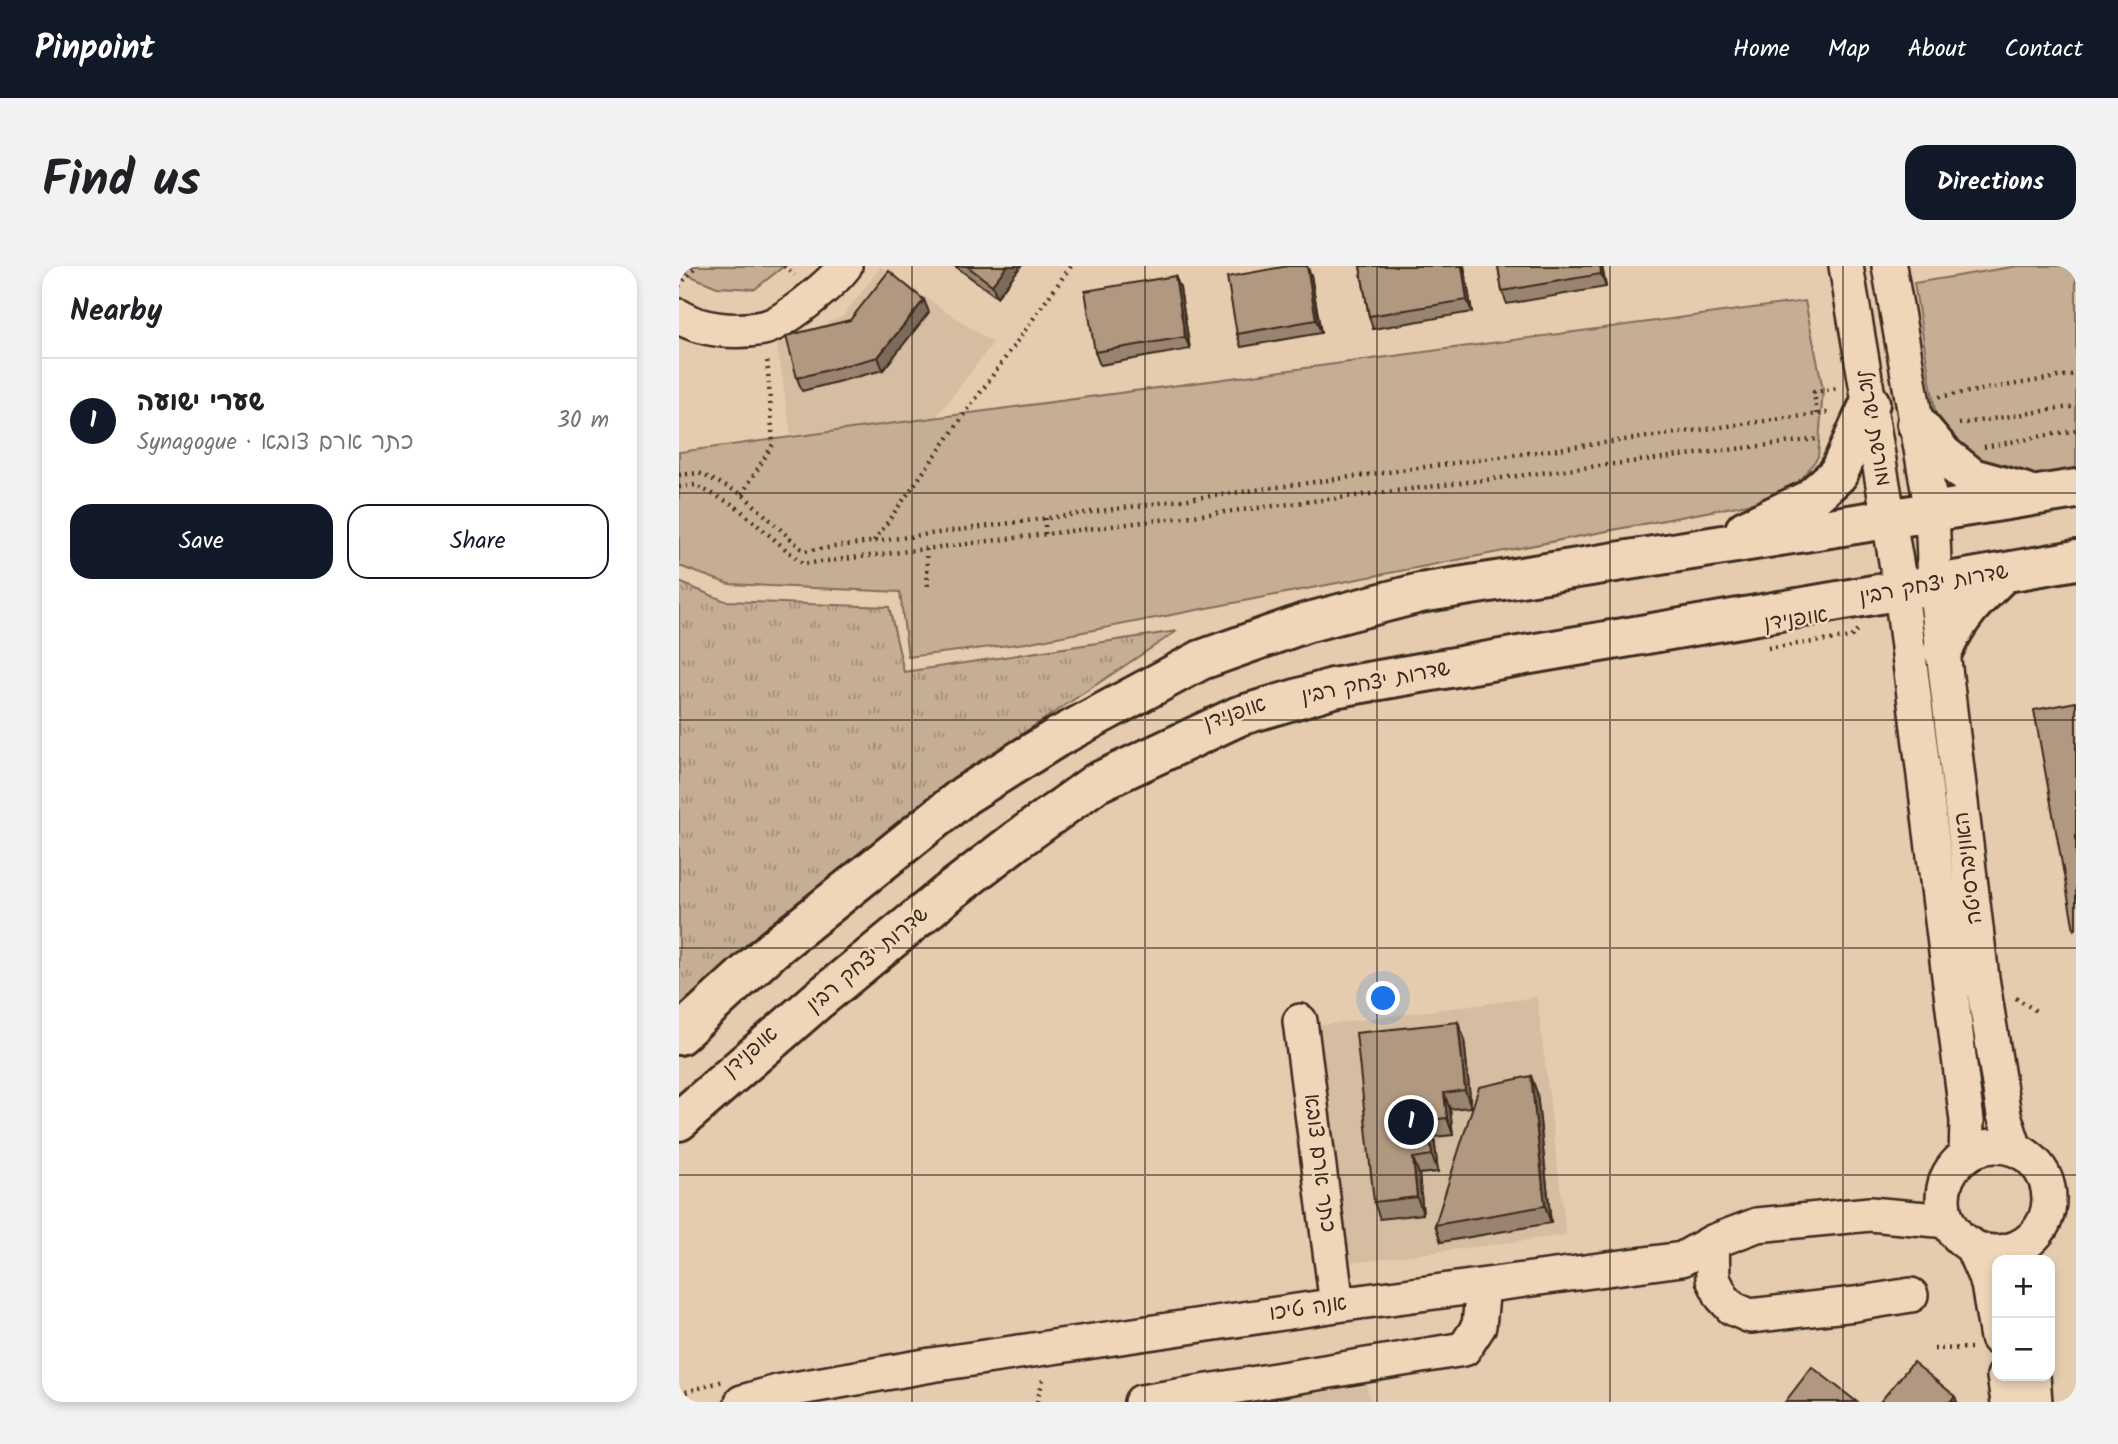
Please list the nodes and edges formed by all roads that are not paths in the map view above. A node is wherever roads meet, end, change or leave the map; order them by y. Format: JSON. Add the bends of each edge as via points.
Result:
{"nodes":[{"id":1,"x":845,"y":266,"type":"edge"},
{"id":2,"x":1846,"y":266,"type":"edge"},
{"id":3,"x":1889,"y":266,"type":"edge"},
{"id":4,"x":679,"y":316,"type":"edge"},
{"id":5,"x":1860,"y":399,"type":"junction"},
{"id":6,"x":1935,"y":414,"type":"junction"},
{"id":7,"x":2076,"y":489,"type":"edge"},
{"id":8,"x":2035,"y":496,"type":"junction"},
{"id":9,"x":1932,"y":513,"type":"junction"},
{"id":10,"x":1889,"y":520,"type":"junction"},
{"id":11,"x":1706,"y":549,"type":"junction"},
{"id":12,"x":2076,"y":560,"type":"edge"},
{"id":13,"x":2003,"y":573,"type":"junction"},
{"id":14,"x":1895,"y":597,"type":"junction"},
{"id":15,"x":1943,"y":650,"type":"junction"},
{"id":16,"x":1300,"y":1021,"type":"dead end"},
{"id":17,"x":679,"y":1035,"type":"edge"},
{"id":18,"x":679,"y":1121,"type":"edge"},
{"id":19,"x":2015,"y":1149,"type":"junction"},
{"id":20,"x":1966,"y":1156,"type":"junction"},
{"id":21,"x":1946,"y":1184,"type":"junction"},
{"id":22,"x":1871,"y":1213,"type":"junction"},
{"id":23,"x":1948,"y":1221,"type":"junction"},
{"id":24,"x":1712,"y":1242,"type":"junction"},
{"id":25,"x":1971,"y":1245,"type":"junction"},
{"id":26,"x":2029,"y":1250,"type":"edge"},
{"id":27,"x":1483,"y":1286,"type":"junction"},
{"id":28,"x":1911,"y":1295,"type":"dead end"},
{"id":29,"x":1337,"y":1305,"type":"junction"},
{"id":30,"x":1985,"y":1343,"type":"edge"},
{"id":31,"x":2011,"y":1381,"type":"edge"},
{"id":32,"x":838,"y":1393,"type":"edge"},
{"id":33,"x":2031,"y":1395,"type":"edge"},
{"id":34,"x":743,"y":1402,"type":"edge"},
{"id":35,"x":1140,"y":1402,"type":"edge"}],
"edges":[{"from":1,"to":4,"type":"street","via":[[834,281],[765,328],[714,330]]},
{"from":2,"to":5,"type":"street","name":"מורשת ישראל"},
{"from":3,"to":6,"type":"street","name":"מורשת ישראל"},
{"from":5,"to":10,"type":"street","name":"מורשת ישראל"},
{"from":5,"to":11,"type":"main road","via":[[1838,474],[1809,500]]},
{"from":6,"to":8,"type":"main road","via":[[1943,455],[1972,478]]},
{"from":6,"to":9,"type":"street","name":"מורשת ישראל"},
{"from":7,"to":8,"type":"main road"},
{"from":8,"to":9,"type":"main road"},
{"from":9,"to":10,"type":"main road"},
{"from":9,"to":14,"type":"street","name":"מורשת ישראל"},
{"from":10,"to":11,"type":"main road"},
{"from":10,"to":14,"type":"street","name":"מורשת ישראל"},
{"from":11,"to":17,"type":"main road","via":[[1420,593],[1305,622],[1201,660],[1056,738],[965,796],[773,949]]},
{"from":12,"to":13,"type":"main road","name":"שדרות יצחק רבין"},
{"from":13,"to":14,"type":"main road","name":"שדרות יצחק רבין"},
{"from":13,"to":15,"type":"main road","via":[[1956,622]]},
{"from":14,"to":15,"type":"street","name":"האוניברסיטה"},
{"from":14,"to":18,"type":"main road","name":"שדרות יצחק רבין","via":[[1333,688],[1227,722],[1096,783],[1017,840],[818,1000]]},
{"from":14,"to":20,"type":"street","name":"האוניברסיטה","via":[[1966,1107]]},
{"from":15,"to":19,"type":"street","name":"האוניברסיטה","via":[[1982,978],[2004,1115]]},
{"from":16,"to":29,"type":"street","name":"כתר ארם צובא"},
{"from":19,"to":20,"type":"street","via":[[1982,1148]]},
{"from":19,"to":26,"type":"street","via":[[2028,1156],[2058,1190]]},
{"from":20,"to":21,"type":"street"},
{"from":21,"to":22,"type":"street","name":"אנה טיכו"},
{"from":21,"to":23,"type":"street"},
{"from":22,"to":23,"type":"street","name":"אנה טיכו"},
{"from":22,"to":24,"type":"street","name":"אנה טיכו","via":[[1757,1225]]},
{"from":23,"to":25,"type":"street"},
{"from":24,"to":27,"type":"street","name":"אנה טיכו","via":[[1682,1259]]},
{"from":24,"to":28,"type":"street","via":[[1713,1279],[1722,1297],[1750,1316]]},
{"from":25,"to":26,"type":"street","via":[[1986,1251]]},
{"from":25,"to":30,"type":"street","via":[[1988,1284]]},
{"from":27,"to":29,"type":"street","name":"אנה טיכו"},
{"from":27,"to":35,"type":"street","via":[[1479,1326],[1464,1349]]},
{"from":29,"to":32,"type":"street","name":"אנה טיכו","via":[[931,1365]]},
{"from":31,"to":33,"type":"street"},
{"from":32,"to":34,"type":"street","name":"אנה טיכו","via":[[777,1392]]}]}
